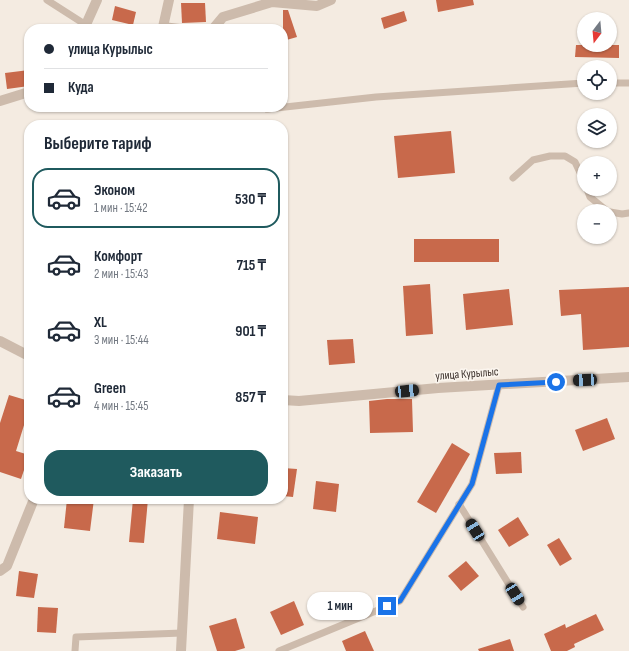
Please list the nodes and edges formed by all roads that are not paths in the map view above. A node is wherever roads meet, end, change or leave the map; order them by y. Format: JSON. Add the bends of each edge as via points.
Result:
{"nodes":[{"id":1,"x":47,"y":0,"type":"edge"},
{"id":2,"x":97,"y":0,"type":"edge"},
{"id":3,"x":169,"y":0,"type":"edge"},
{"id":4,"x":331,"y":0,"type":"edge"},
{"id":5,"x":81,"y":24,"type":"edge"},
{"id":6,"x":86,"y":24,"type":"edge"},
{"id":7,"x":164,"y":24,"type":"edge"},
{"id":8,"x":217,"y":24,"type":"edge"},
{"id":9,"x":577,"y":83,"type":"edge"},
{"id":10,"x":617,"y":83,"type":"edge"},
{"id":11,"x":629,"y":83,"type":"edge"},
{"id":12,"x":24,"y":94,"type":"edge"},
{"id":13,"x":0,"y":101,"type":"edge"},
{"id":14,"x":288,"y":107,"type":"edge"},
{"id":15,"x":577,"y":166,"type":"edge"},
{"id":16,"x":513,"y":178,"type":"dead end"},
{"id":17,"x":590,"y":196,"type":"edge"},
{"id":18,"x":598,"y":204,"type":"edge"},
{"id":19,"x":617,"y":213,"type":"edge"},
{"id":20,"x":629,"y":213,"type":"edge"},
{"id":21,"x":0,"y":341,"type":"edge"},
{"id":22,"x":24,"y":353,"type":"edge"},
{"id":23,"x":628,"y":379,"type":"edge"},
{"id":24,"x":499,"y":385,"type":"junction"},
{"id":25,"x":288,"y":400,"type":"edge"},
{"id":26,"x":32,"y":504,"type":"edge"},
{"id":27,"x":189,"y":504,"type":"edge"},
{"id":28,"x":459,"y":504,"type":"junction"},
{"id":29,"x":0,"y":571,"type":"edge"},
{"id":30,"x":523,"y":607,"type":"dead end"},
{"id":31,"x":182,"y":633,"type":"junction"},
{"id":32,"x":75,"y":651,"type":"edge"},
{"id":33,"x":182,"y":651,"type":"edge"},
{"id":34,"x":279,"y":651,"type":"edge"}],
"edges":[{"from":1,"to":5,"type":"lane"},
{"from":2,"to":6,"type":"street"},
{"from":3,"to":7,"type":"street"},
{"from":4,"to":8,"type":"street","via":[[317,6],[272,2],[223,17]]},
{"from":9,"to":14,"type":"lane","via":[[376,97]]},
{"from":10,"to":11,"type":"lane"},
{"from":12,"to":13,"type":"street"},
{"from":15,"to":16,"type":"lane","via":[[565,156],[550,156],[533,160]]},
{"from":17,"to":18,"type":"lane"},
{"from":19,"to":20,"type":"lane"},
{"from":21,"to":22,"type":"street"},
{"from":23,"to":24,"type":"street","name":"улица Курылыс"},
{"from":24,"to":25,"type":"street","name":"улица Курылыс"},
{"from":24,"to":28,"type":"lane","via":[[472,484]]},
{"from":26,"to":29,"type":"street","via":[[7,566]]},
{"from":27,"to":31,"type":"street"},
{"from":28,"to":30,"type":"lane"},
{"from":28,"to":34,"type":"lane","via":[[400,601]]},
{"from":31,"to":32,"type":"lane","via":[[76,637]]},
{"from":31,"to":33,"type":"street"}]}
